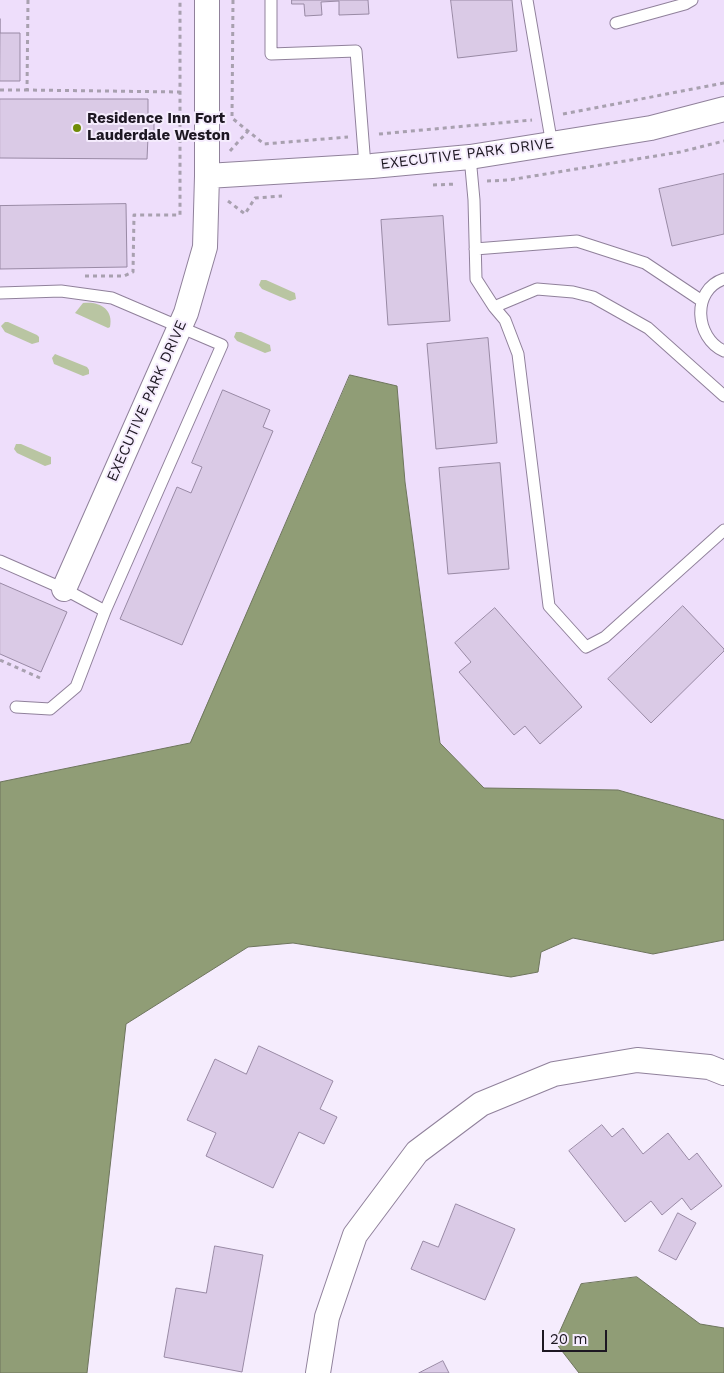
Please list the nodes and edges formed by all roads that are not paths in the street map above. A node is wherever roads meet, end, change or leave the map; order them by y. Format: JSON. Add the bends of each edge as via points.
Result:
{"nodes":[{"id":1,"x":207,"y":0,"type":"edge"},
{"id":2,"x":271,"y":0,"type":"edge"},
{"id":3,"x":527,"y":0,"type":"edge"},
{"id":4,"x":692,"y":0,"type":"edge"},
{"id":5,"x":616,"y":23,"type":"dead end"},
{"id":6,"x":724,"y":109,"type":"edge"},
{"id":7,"x":552,"y":145,"type":"junction"},
{"id":8,"x":470,"y":157,"type":"junction"},
{"id":9,"x":365,"y":166,"type":"junction"},
{"id":10,"x":207,"y":176,"type":"junction"},
{"id":11,"x":475,"y":249,"type":"junction"},
{"id":12,"x":724,"y":279,"type":"edge"},
{"id":13,"x":0,"y":293,"type":"edge"},
{"id":14,"x":702,"y":301,"type":"junction"},
{"id":15,"x":494,"y":307,"type":"junction"},
{"id":16,"x":180,"y":327,"type":"junction"},
{"id":17,"x":724,"y":351,"type":"edge"},
{"id":18,"x":724,"y":396,"type":"edge"},
{"id":19,"x":724,"y":530,"type":"edge"},
{"id":20,"x":0,"y":561,"type":"edge"},
{"id":21,"x":64,"y":589,"type":"junction"},
{"id":22,"x":105,"y":611,"type":"junction"},
{"id":23,"x":16,"y":707,"type":"dead end"},
{"id":24,"x":724,"y":1073,"type":"edge"},
{"id":25,"x":318,"y":1373,"type":"edge"}],
"edges":[{"from":1,"to":10,"type":"street","name":"EXECUTIVE PARK DRIVE"},
{"from":2,"to":9,"type":"lane","via":[[271,54],[356,51]]},
{"from":3,"to":7,"type":"lane"},
{"from":4,"to":5,"type":"lane"},
{"from":6,"to":7,"type":"street","name":"EXECUTIVE PARK DRIVE","via":[[651,128]]},
{"from":7,"to":8,"type":"street","name":"EXECUTIVE PARK DRIVE"},
{"from":8,"to":9,"type":"street","name":"EXECUTIVE PARK DRIVE"},
{"from":8,"to":11,"type":"lane"},
{"from":9,"to":10,"type":"street","name":"EXECUTIVE PARK DRIVE"},
{"from":10,"to":16,"type":"street","name":"EXECUTIVE PARK DRIVE","via":[[205,247]]},
{"from":11,"to":14,"type":"lane","via":[[576,241],[645,264]]},
{"from":11,"to":15,"type":"lane","via":[[476,279]]},
{"from":12,"to":14,"type":"lane","via":[[709,289]]},
{"from":13,"to":16,"type":"lane","via":[[61,291],[112,298]]},
{"from":14,"to":17,"type":"lane","via":[[702,328],[709,340]]},
{"from":15,"to":18,"type":"lane","via":[[537,289],[593,297],[648,328]]},
{"from":15,"to":19,"type":"lane","via":[[505,320],[518,354],[549,606],[586,647],[606,637]]},
{"from":16,"to":21,"type":"street","name":"EXECUTIVE PARK DRIVE"},
{"from":16,"to":22,"type":"lane","via":[[222,345]]},
{"from":20,"to":21,"type":"lane"},
{"from":21,"to":22,"type":"lane"},
{"from":22,"to":23,"type":"lane","via":[[76,687],[50,709]]},
{"from":24,"to":25,"type":"street","via":[[709,1067],[637,1060],[554,1074],[474,1109],[417,1152],[355,1234],[327,1316]]}]}
